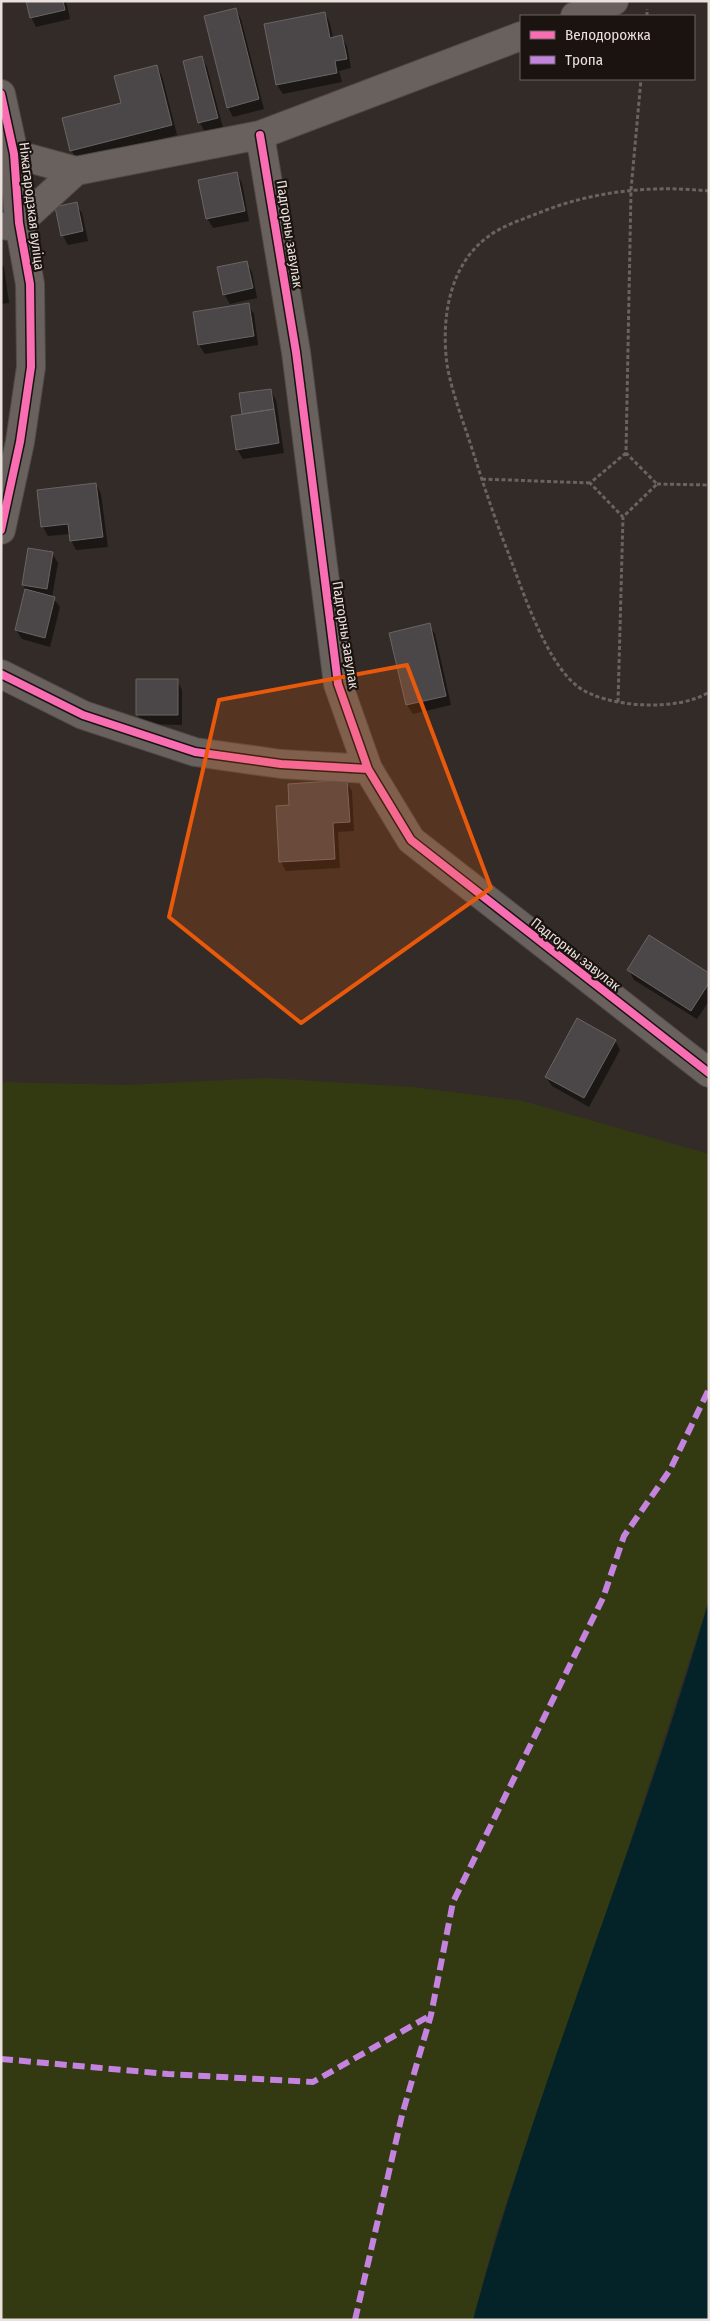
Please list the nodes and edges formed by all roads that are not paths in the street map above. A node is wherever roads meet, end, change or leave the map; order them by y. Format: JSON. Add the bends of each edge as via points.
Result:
{"nodes":[{"id":1,"x":614,"y":1,"type":"edge"},
{"id":2,"x":578,"y":15,"type":"edge"},
{"id":3,"x":520,"y":36,"type":"edge"},
{"id":4,"x":1,"y":94,"type":"edge"},
{"id":5,"x":260,"y":135,"type":"junction"},
{"id":6,"x":14,"y":154,"type":"junction"},
{"id":7,"x":76,"y":171,"type":"junction"},
{"id":8,"x":10,"y":225,"type":"edge"},
{"id":9,"x":1,"y":530,"type":"edge"},
{"id":10,"x":1,"y":674,"type":"edge"},
{"id":11,"x":368,"y":769,"type":"junction"},
{"id":12,"x":709,"y":1073,"type":"edge"}],
"edges":[{"from":1,"to":2,"type":"street"},
{"from":3,"to":5,"type":"street"},
{"from":4,"to":6,"type":"street","name":"Ніжагародзкая вуліца"},
{"from":5,"to":7,"type":"street"},
{"from":5,"to":11,"type":"street","name":"Падгорны завулак","via":[[296,352],[338,684]]},
{"from":6,"to":7,"type":"street"},
{"from":6,"to":8,"type":"street","name":"Ніжагародзкая вуліца"},
{"from":7,"to":8,"type":"street"},
{"from":8,"to":9,"type":"street","name":"Ніжагародзкая вуліца","via":[[30,284],[32,367]]},
{"from":10,"to":11,"type":"street","via":[[83,715],[195,752],[281,764]]},
{"from":11,"to":12,"type":"street","name":"Падгорны завулак","via":[[411,840]]}]}
